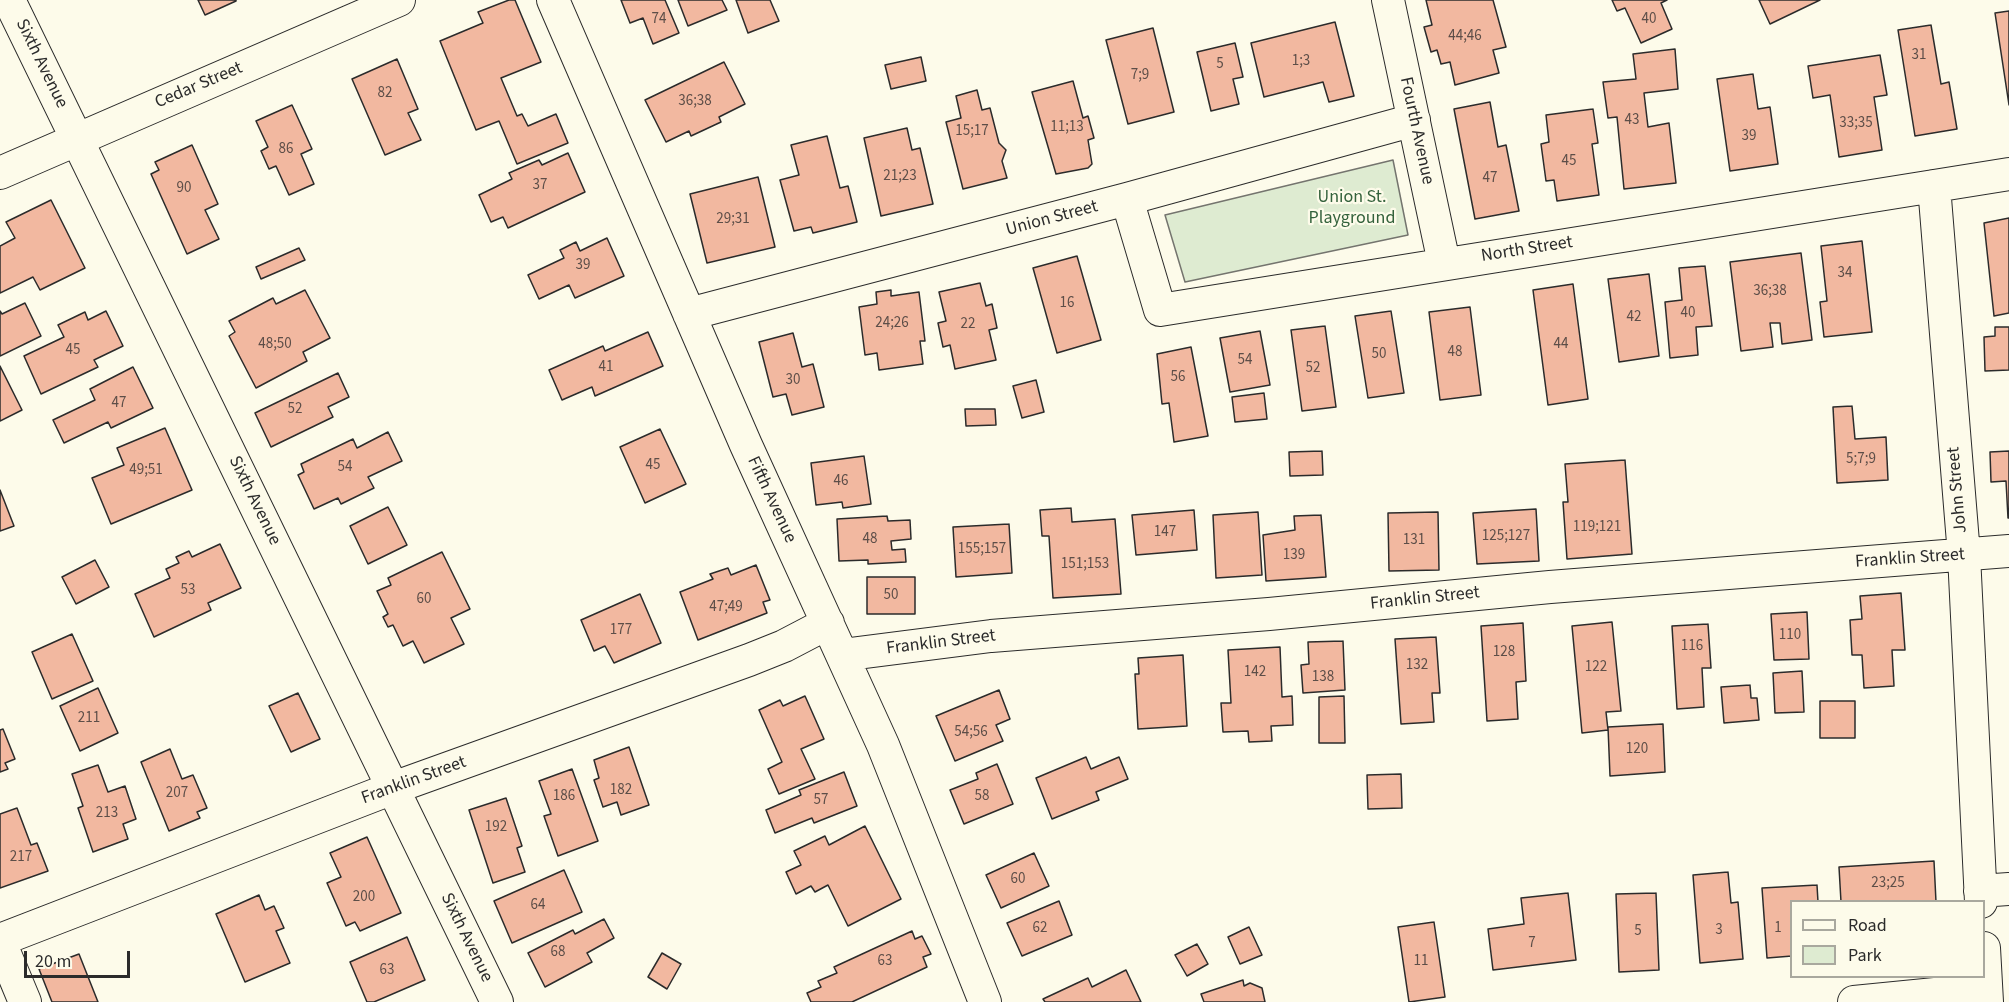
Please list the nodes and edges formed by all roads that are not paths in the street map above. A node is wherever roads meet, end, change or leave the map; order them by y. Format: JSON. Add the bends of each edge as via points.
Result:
{"nodes":[{"id":1,"x":9,"y":0,"type":"edge"},
{"id":2,"x":399,"y":0,"type":"edge"},
{"id":3,"x":553,"y":0,"type":"edge"},
{"id":4,"x":1388,"y":0,"type":"edge"},
{"id":5,"x":1414,"y":120,"type":"junction"},
{"id":6,"x":78,"y":139,"type":"junction"},
{"id":7,"x":0,"y":173,"type":"edge"},
{"id":8,"x":2009,"y":174,"type":"edge"},
{"id":9,"x":1934,"y":186,"type":"junction"},
{"id":10,"x":1127,"y":199,"type":"junction"},
{"id":11,"x":1444,"y":263,"type":"junction"},
{"id":12,"x":689,"y":314,"type":"junction"},
{"id":13,"x":2009,"y":551,"type":"edge"},
{"id":14,"x":1964,"y":555,"type":"junction"},
{"id":15,"x":828,"y":623,"type":"junction"},
{"id":16,"x":842,"y":655,"type":"junction"},
{"id":17,"x":393,"y":788,"type":"junction"},
{"id":18,"x":1990,"y":894,"type":"edge"},
{"id":19,"x":0,"y":941,"type":"edge"},
{"id":20,"x":1985,"y":972,"type":"edge"},
{"id":21,"x":1987,"y":996,"type":"edge"},
{"id":22,"x":25,"y":1002,"type":"edge"},
{"id":23,"x":497,"y":1002,"type":"edge"},
{"id":24,"x":985,"y":1002,"type":"edge"},
{"id":25,"x":1854,"y":1002,"type":"edge"}],
"edges":[{"from":1,"to":6,"type":"street","name":"Sixth Avenue"},
{"from":2,"to":6,"type":"street","name":"Cedar Street"},
{"from":3,"to":12,"type":"street","name":"Fifth Avenue"},
{"from":4,"to":5,"type":"street","name":"Fourth Avenue"},
{"from":5,"to":10,"type":"street","name":"Union Street"},
{"from":5,"to":11,"type":"street","name":"Fourth Avenue"},
{"from":6,"to":7,"type":"street","name":"Cedar Street"},
{"from":6,"to":17,"type":"street","name":"Sixth Avenue"},
{"from":8,"to":9,"type":"street","name":"North Street"},
{"from":9,"to":11,"type":"street","name":"North Street"},
{"from":9,"to":14,"type":"street","name":"John Street"},
{"from":10,"to":11,"type":"street","name":"North Street","via":[[1160,310]]},
{"from":10,"to":12,"type":"street","name":"Union Street"},
{"from":12,"to":15,"type":"street","name":"Fifth Avenue"},
{"from":13,"to":14,"type":"street","name":"Franklin Street"},
{"from":14,"to":16,"type":"street","name":"Franklin Street","via":[[991,636]]},
{"from":14,"to":18,"type":"street","name":"John Street"},
{"from":15,"to":16,"type":"street","name":"Fifth Avenue"},
{"from":15,"to":17,"type":"street","name":"Franklin Street","via":[[749,660]]},
{"from":16,"to":24,"type":"street","name":"Fifth Avenue","via":[[883,745]]},
{"from":17,"to":19,"type":"street","name":"Franklin Street"},
{"from":17,"to":23,"type":"street","name":"Sixth Avenue"},
{"from":19,"to":22,"type":"street"},
{"from":20,"to":21,"type":"street"},
{"from":21,"to":25,"type":"street"}]}
